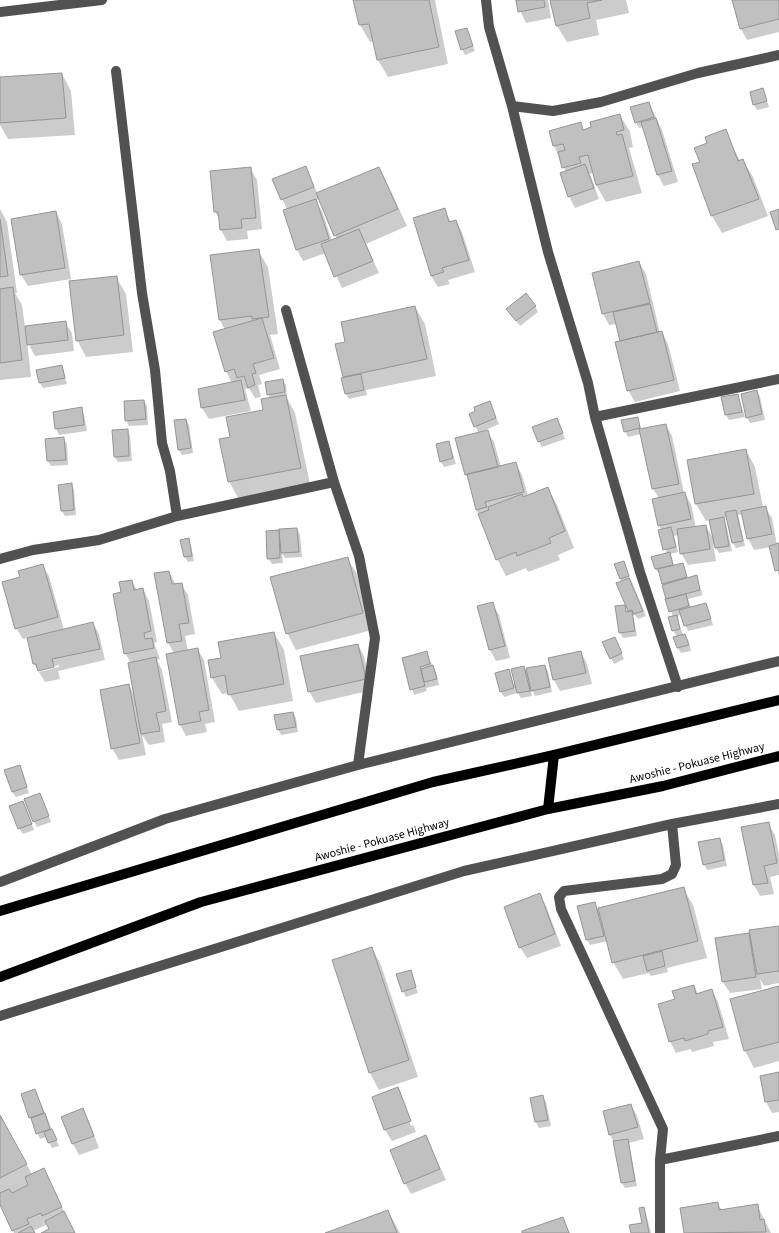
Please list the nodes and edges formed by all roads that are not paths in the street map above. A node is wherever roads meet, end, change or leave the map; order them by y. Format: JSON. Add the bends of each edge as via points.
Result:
{"nodes":[{"id":1,"x":102,"y":0,"type":"edge"},
{"id":2,"x":486,"y":0,"type":"edge"},
{"id":3,"x":0,"y":12,"type":"edge"},
{"id":4,"x":779,"y":55,"type":"edge"},
{"id":5,"x":116,"y":71,"type":"dead end"},
{"id":6,"x":512,"y":106,"type":"junction"},
{"id":7,"x":286,"y":310,"type":"dead end"},
{"id":8,"x":779,"y":379,"type":"edge"},
{"id":9,"x":596,"y":417,"type":"junction"},
{"id":10,"x":334,"y":482,"type":"junction"},
{"id":11,"x":177,"y":516,"type":"junction"},
{"id":12,"x":0,"y":559,"type":"edge"},
{"id":13,"x":779,"y":661,"type":"edge"},
{"id":14,"x":678,"y":687,"type":"junction"},
{"id":15,"x":779,"y":700,"type":"edge"},
{"id":16,"x":554,"y":755,"type":"junction"},
{"id":17,"x":779,"y":756,"type":"edge"},
{"id":18,"x":358,"y":765,"type":"junction"},
{"id":19,"x":779,"y":804,"type":"edge"},
{"id":20,"x":548,"y":809,"type":"junction"},
{"id":21,"x":672,"y":824,"type":"junction"},
{"id":22,"x":0,"y":882,"type":"edge"},
{"id":23,"x":0,"y":911,"type":"edge"},
{"id":24,"x":0,"y":977,"type":"edge"},
{"id":25,"x":0,"y":1016,"type":"edge"},
{"id":26,"x":779,"y":1136,"type":"edge"},
{"id":27,"x":660,"y":1160,"type":"junction"},
{"id":28,"x":660,"y":1233,"type":"edge"}],
"edges":[{"from":1,"to":3,"type":"street"},
{"from":2,"to":6,"type":"street","via":[[489,27]]},
{"from":4,"to":6,"type":"street","via":[[698,73],[601,102],[553,111]]},
{"from":5,"to":11,"type":"street","via":[[142,293],[155,370],[162,443],[170,471]]},
{"from":6,"to":9,"type":"street","via":[[548,252]]},
{"from":7,"to":10,"type":"street"},
{"from":8,"to":9,"type":"street"},
{"from":9,"to":14,"type":"street","via":[[640,572]]},
{"from":10,"to":11,"type":"street"},
{"from":10,"to":18,"type":"street","via":[[359,556],[375,638]]},
{"from":11,"to":12,"type":"street","via":[[99,540],[33,550]]},
{"from":13,"to":14,"type":"street"},
{"from":14,"to":18,"type":"street"},
{"from":15,"to":16,"type":"main road"},
{"from":16,"to":20,"type":"main road"},
{"from":16,"to":23,"type":"main road","via":[[433,782]]},
{"from":17,"to":20,"type":"main road","name":"Awoshie - Pokuase Highway","via":[[663,786]]},
{"from":18,"to":22,"type":"street","via":[[165,819]]},
{"from":19,"to":21,"type":"street"},
{"from":20,"to":24,"type":"main road","name":"Awoshie - Pokuase Highway","via":[[201,902]]},
{"from":21,"to":25,"type":"street","via":[[464,871]]},
{"from":21,"to":27,"type":"street","via":[[676,865],[672,874],[662,879],[564,891],[559,897],[561,909],[602,1001],[663,1129]]},
{"from":26,"to":27,"type":"street"},
{"from":27,"to":28,"type":"street"}]}
